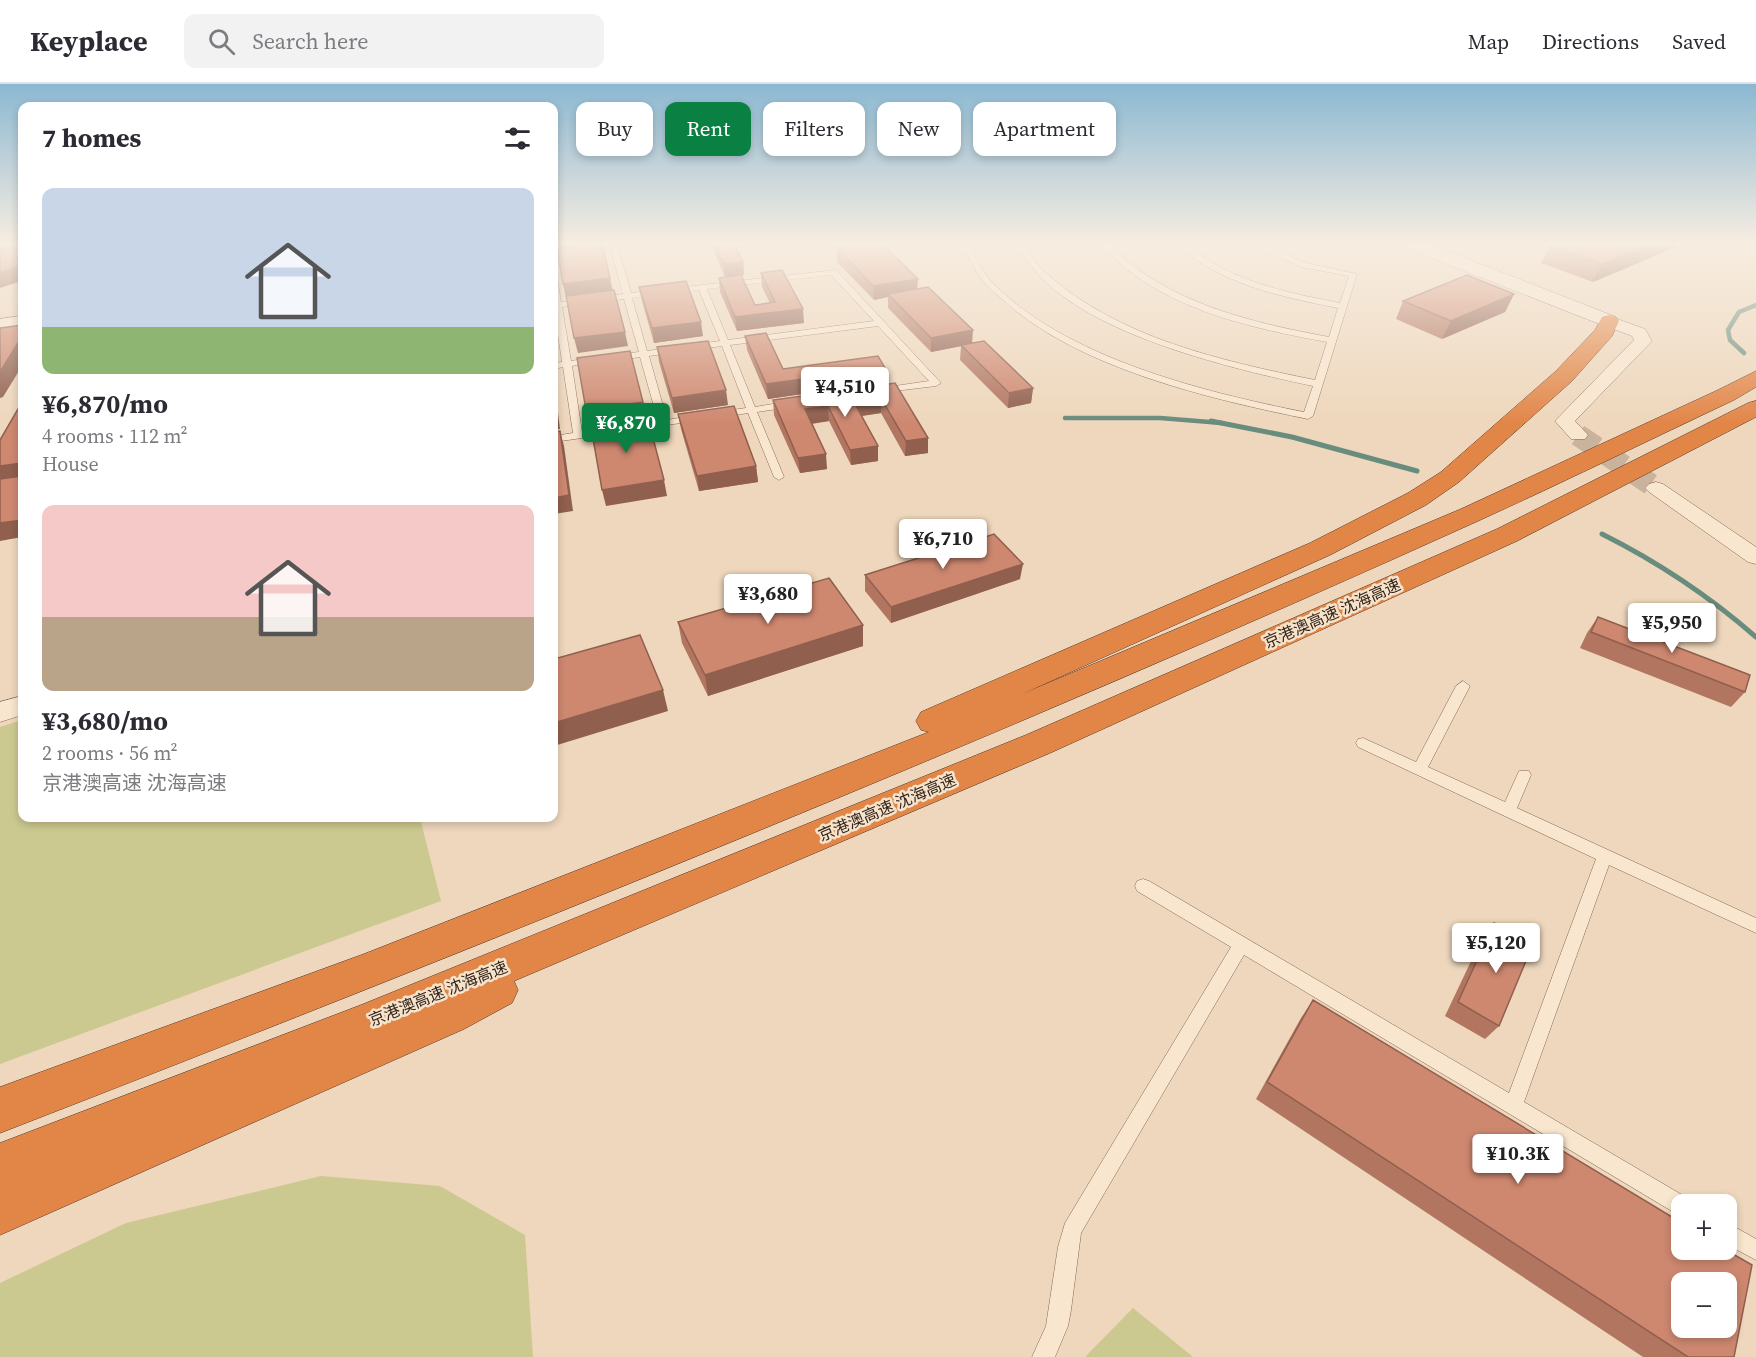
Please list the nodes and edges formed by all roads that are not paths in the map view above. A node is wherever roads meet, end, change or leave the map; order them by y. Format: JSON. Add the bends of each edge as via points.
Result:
{"nodes":[{"id":1,"x":630,"y":303,"type":"edge"},
{"id":2,"x":708,"y":303,"type":"edge"},
{"id":3,"x":862,"y":303,"type":"edge"},
{"id":4,"x":1011,"y":303,"type":"edge"},
{"id":5,"x":1083,"y":303,"type":"edge"},
{"id":6,"x":1199,"y":303,"type":"edge"},
{"id":7,"x":1331,"y":303,"type":"edge"},
{"id":8,"x":1564,"y":303,"type":"edge"},
{"id":9,"x":1583,"y":303,"type":"edge"},
{"id":10,"x":1343,"y":306,"type":"joint"},
{"id":11,"x":18,"y":316,"type":"edge"},
{"id":12,"x":0,"y":318,"type":"edge"},
{"id":13,"x":558,"y":321,"type":"edge"},
{"id":14,"x":1609,"y":321,"type":"junction"},
{"id":15,"x":18,"y":323,"type":"edge"},
{"id":16,"x":880,"y":323,"type":"junction"},
{"id":17,"x":0,"y":325,"type":"edge"},
{"id":18,"x":1332,"y":340,"type":"junction"},
{"id":19,"x":724,"y":343,"type":"junction"},
{"id":20,"x":644,"y":354,"type":"junction"},
{"id":21,"x":566,"y":364,"type":"junction"},
{"id":22,"x":558,"y":365,"type":"edge"},
{"id":23,"x":1756,"y":378,"type":"edge"},
{"id":24,"x":1319,"y":384,"type":"junction"},
{"id":25,"x":867,"y":393,"type":"edge"},
{"id":26,"x":798,"y":404,"type":"edge"},
{"id":27,"x":1756,"y":408,"type":"edge"},
{"id":28,"x":752,"y":410,"type":"junction"},
{"id":29,"x":663,"y":423,"type":"junction"},
{"id":30,"x":578,"y":435,"type":"junction"},
{"id":31,"x":1578,"y":435,"type":"tunnel mouth"},
{"id":32,"x":558,"y":438,"type":"edge"},
{"id":33,"x":779,"y":477,"type":"dead end"},
{"id":34,"x":1656,"y":488,"type":"tunnel mouth"},
{"id":35,"x":1756,"y":557,"type":"edge"},
{"id":36,"x":1463,"y":686,"type":"dead end"},
{"id":37,"x":18,"y":707,"type":"edge"},
{"id":38,"x":0,"y":712,"type":"edge"},
{"id":39,"x":1363,"y":743,"type":"dead end"},
{"id":40,"x":1419,"y":770,"type":"junction"},
{"id":41,"x":1524,"y":775,"type":"dead end"},
{"id":42,"x":1508,"y":811,"type":"junction"},
{"id":43,"x":1605,"y":856,"type":"junction"},
{"id":44,"x":1143,"y":886,"type":"dead end"},
{"id":45,"x":675,"y":895,"type":"junction"},
{"id":46,"x":1756,"y":926,"type":"edge"},
{"id":47,"x":1241,"y":945,"type":"junction"},
{"id":48,"x":374,"y":969,"type":"junction"},
{"id":49,"x":1513,"y":1106,"type":"junction"},
{"id":50,"x":0,"y":1110,"type":"edge"},
{"id":51,"x":0,"y":1166,"type":"edge"},
{"id":52,"x":1671,"y":1199,"type":"edge"},
{"id":53,"x":0,"y":1211,"type":"edge"},
{"id":54,"x":1737,"y":1239,"type":"edge"},
{"id":55,"x":1756,"y":1250,"type":"edge"},
{"id":56,"x":1043,"y":1357,"type":"edge"}],
"edges":[{"from":1,"to":20,"type":"lane"},
{"from":2,"to":19,"type":"lane"},
{"from":3,"to":16,"type":"lane"},
{"from":4,"to":24,"type":"lane","via":[[1068,340],[1206,393],[1308,416]]},
{"from":5,"to":24,"type":"lane","via":[[1119,323],[1204,356]]},
{"from":6,"to":18,"type":"lane","via":[[1265,326]]},
{"from":7,"to":10,"type":"lane"},
{"from":8,"to":14,"type":"street"},
{"from":9,"to":14,"type":"street","via":[[1605,312],[1611,317]]},
{"from":10,"to":18,"type":"lane"},
{"from":11,"to":12,"type":"street"},
{"from":13,"to":21,"type":"lane"},
{"from":14,"to":31,"type":"street","via":[[1640,333],[1643,341],[1565,421]]},
{"from":14,"to":48,"type":"highway","via":[[1605,332],[1564,376],[1450,477],[1417,499],[1320,549]]},
{"from":15,"to":17,"type":"street"},
{"from":16,"to":19,"type":"lane"},
{"from":16,"to":25,"type":"lane","via":[[936,383]]},
{"from":18,"to":24,"type":"lane"},
{"from":19,"to":20,"type":"lane"},
{"from":19,"to":28,"type":"lane"},
{"from":20,"to":21,"type":"lane"},
{"from":20,"to":29,"type":"lane"},
{"from":21,"to":22,"type":"lane"},
{"from":21,"to":30,"type":"lane"},
{"from":23,"to":48,"type":"highway","via":[[1470,515],[1005,715]]},
{"from":26,"to":28,"type":"lane"},
{"from":27,"to":45,"type":"highway","name":"京港澳高速 沈海高速","via":[[1496,540],[1038,744]]},
{"from":28,"to":29,"type":"lane"},
{"from":28,"to":33,"type":"lane"},
{"from":29,"to":30,"type":"lane"},
{"from":30,"to":32,"type":"lane"},
{"from":34,"to":35,"type":"street"},
{"from":36,"to":40,"type":"lane"},
{"from":37,"to":38,"type":"street"},
{"from":39,"to":40,"type":"lane"},
{"from":40,"to":42,"type":"lane"},
{"from":41,"to":42,"type":"lane"},
{"from":42,"to":43,"type":"lane"},
{"from":43,"to":46,"type":"lane"},
{"from":43,"to":49,"type":"lane"},
{"from":44,"to":47,"type":"lane"},
{"from":45,"to":51,"type":"highway","name":"京港澳高速 沈海高速","via":[[371,1021]]},
{"from":45,"to":53,"type":"highway","via":[[449,1015]]},
{"from":47,"to":49,"type":"lane"},
{"from":47,"to":56,"type":"lane","via":[[1072,1230],[1066,1251],[1062,1311],[1054,1339]]},
{"from":48,"to":50,"type":"highway"},
{"from":49,"to":52,"type":"lane"},
{"from":54,"to":55,"type":"lane"}]}
